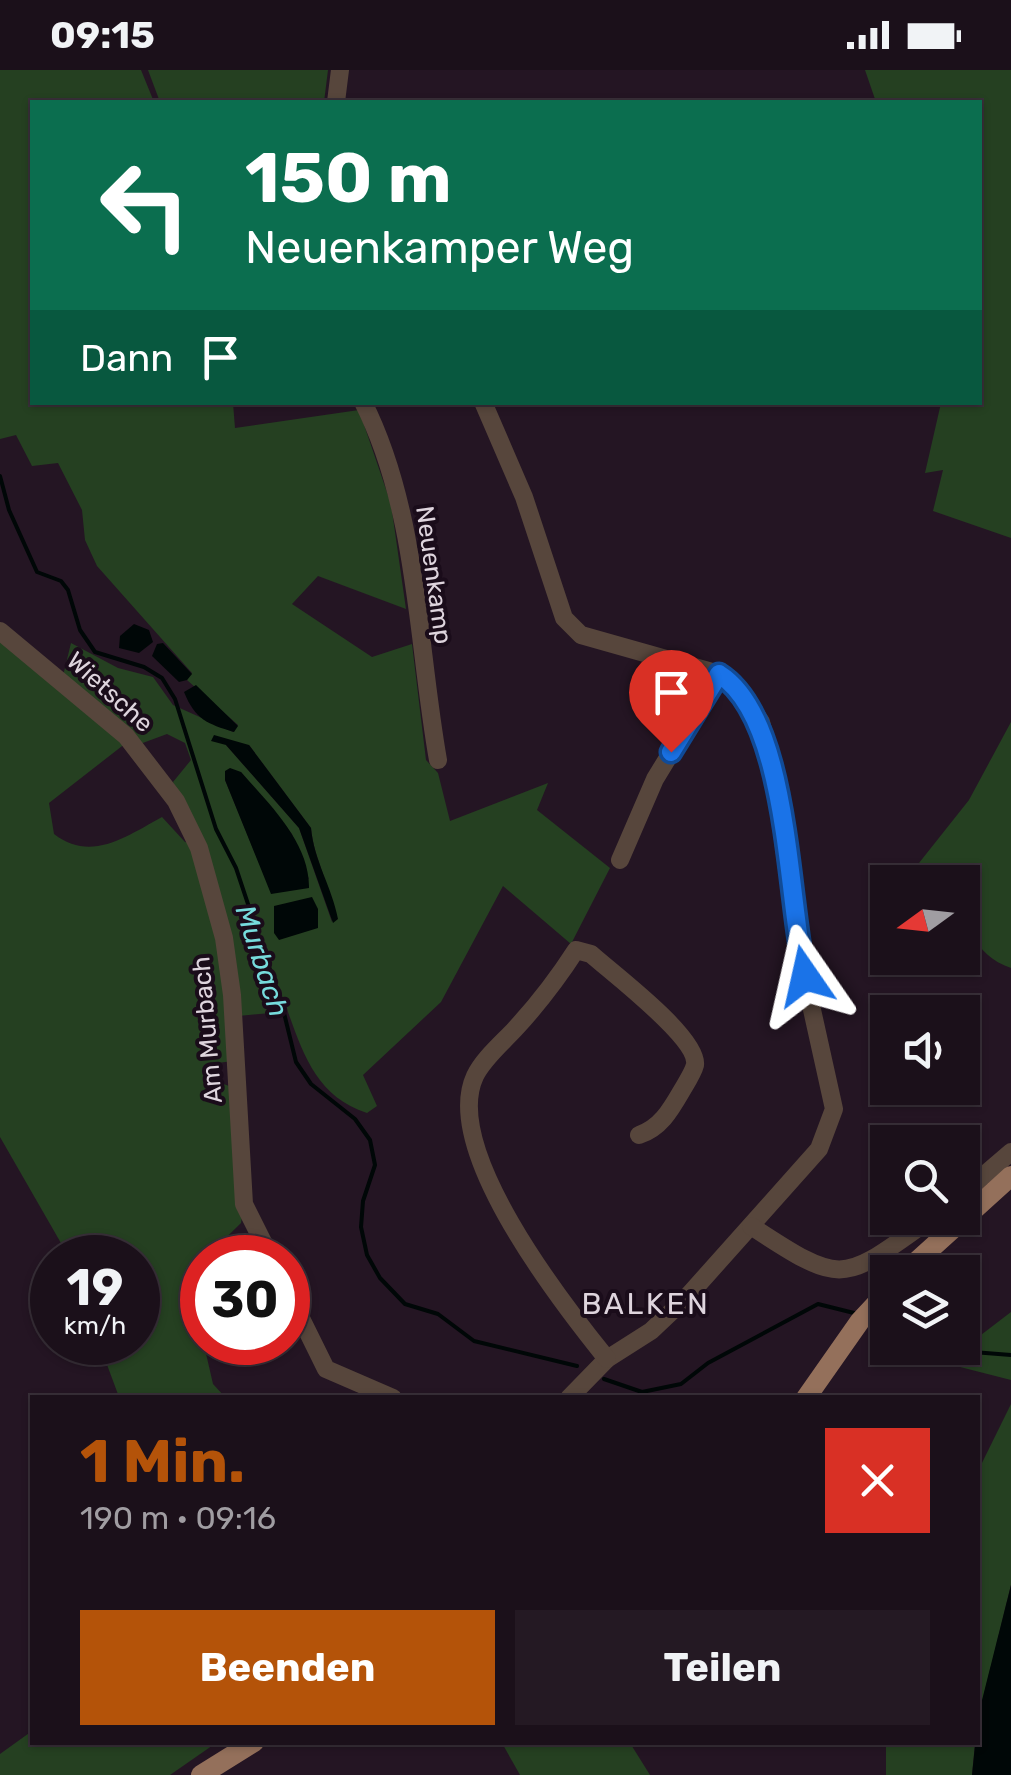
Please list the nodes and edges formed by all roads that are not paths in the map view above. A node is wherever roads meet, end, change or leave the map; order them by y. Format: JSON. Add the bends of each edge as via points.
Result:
{"nodes":[{"id":1,"x":340,"y":70,"type":"edge"},
{"id":2,"x":336,"y":100,"type":"edge"},
{"id":3,"x":364,"y":405,"type":"edge"},
{"id":4,"x":484,"y":405,"type":"edge"},
{"id":5,"x":0,"y":632,"type":"edge"},
{"id":6,"x":719,"y":674,"type":"junction"},
{"id":7,"x":438,"y":760,"type":"dead end"},
{"id":8,"x":176,"y":801,"type":"joint"},
{"id":9,"x":620,"y":860,"type":"dead end"},
{"id":10,"x":640,"y":1135,"type":"dead end"},
{"id":11,"x":1011,"y":1152,"type":"edge"},
{"id":12,"x":1011,"y":1176,"type":"edge"},
{"id":13,"x":980,"y":1179,"type":"edge"},
{"id":14,"x":751,"y":1226,"type":"junction"},
{"id":15,"x":259,"y":1235,"type":"edge"},
{"id":16,"x":905,"y":1235,"type":"edge"},
{"id":17,"x":924,"y":1255,"type":"edge"},
{"id":18,"x":870,"y":1310,"type":"edge"},
{"id":19,"x":310,"y":1337,"type":"edge"},
{"id":20,"x":606,"y":1359,"type":"junction"},
{"id":21,"x":386,"y":1395,"type":"edge"},
{"id":22,"x":572,"y":1395,"type":"edge"},
{"id":23,"x":808,"y":1395,"type":"edge"},
{"id":24,"x":249,"y":1745,"type":"edge"},
{"id":25,"x":201,"y":1775,"type":"edge"}],
"edges":[{"from":1,"to":2,"type":"street"},
{"from":3,"to":7,"type":"street","name":"Neuenkamp","via":[[400,505]]},
{"from":4,"to":6,"type":"street","via":[[564,618],[580,635]]},
{"from":5,"to":8,"type":"street","name":"Wietsche","via":[[126,736]]},
{"from":6,"to":9,"type":"street","via":[[655,778]]},
{"from":6,"to":14,"type":"street","via":[[738,686],[765,737],[834,1109],[820,1147]]},
{"from":8,"to":15,"type":"street","name":"Am Murbach","via":[[199,848],[224,938],[244,1204]]},
{"from":10,"to":20,"type":"street","via":[[656,1129],[675,1102],[695,1064],[692,1050],[591,954],[576,950],[476,1073],[466,1120],[502,1210]]},
{"from":11,"to":13,"type":"street"},
{"from":12,"to":17,"type":"main road"},
{"from":14,"to":16,"type":"street","via":[[815,1268],[848,1271]]},
{"from":14,"to":20,"type":"street","via":[[670,1314]]},
{"from":18,"to":23,"type":"main road"},
{"from":19,"to":21,"type":"street","via":[[326,1370]]},
{"from":20,"to":22,"type":"street"},
{"from":24,"to":25,"type":"main road"}]}
